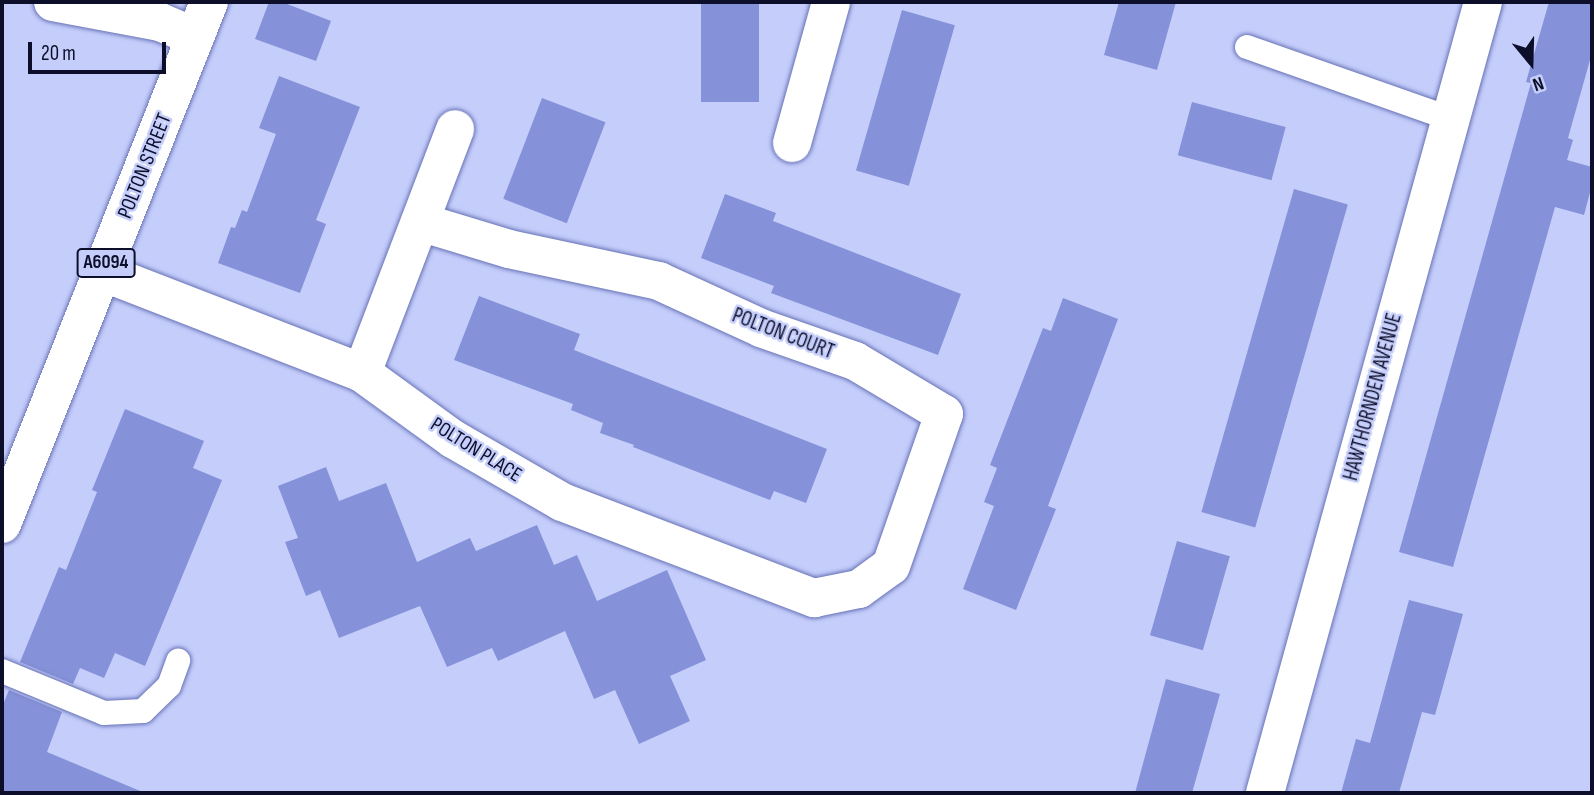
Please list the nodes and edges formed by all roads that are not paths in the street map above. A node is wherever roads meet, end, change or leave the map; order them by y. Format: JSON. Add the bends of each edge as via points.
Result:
{"nodes":[{"id":1,"x":53,"y":2,"type":"edge"},
{"id":2,"x":209,"y":2,"type":"edge"},
{"id":3,"x":831,"y":2,"type":"edge"},
{"id":4,"x":1483,"y":2,"type":"edge"},
{"id":5,"x":195,"y":37,"type":"junction"},
{"id":6,"x":1247,"y":47,"type":"dead end"},
{"id":7,"x":1449,"y":118,"type":"junction"},
{"id":8,"x":455,"y":128,"type":"dead end"},
{"id":9,"x":792,"y":143,"type":"dead end"},
{"id":10,"x":420,"y":222,"type":"junction"},
{"id":11,"x":102,"y":272,"type":"junction"},
{"id":12,"x":362,"y":373,"type":"junction"},
{"id":13,"x":2,"y":524,"type":"edge"},
{"id":14,"x":859,"y":589,"type":"joint"},
{"id":15,"x":177,"y":661,"type":"dead end"},
{"id":16,"x":2,"y":671,"type":"edge"},
{"id":17,"x":1265,"y":793,"type":"edge"}],
"edges":[{"from":1,"to":5,"type":"street","via":[[160,22]]},
{"from":2,"to":5,"type":"street","name":"POLTON STREET","number":"A6094"},
{"from":3,"to":9,"type":"street"},
{"from":4,"to":7,"type":"street","name":"HAWTHORNDEN AVENUE"},
{"from":5,"to":11,"type":"street","name":"POLTON STREET","number":"A6094"},
{"from":6,"to":7,"type":"lane"},
{"from":7,"to":17,"type":"street","name":"HAWTHORNDEN AVENUE"},
{"from":8,"to":10,"type":"street"},
{"from":10,"to":12,"type":"street"},
{"from":10,"to":14,"type":"street","name":"POLTON COURT","via":[[509,249],[659,281],[761,328],[855,362],[944,414],[891,566]]},
{"from":11,"to":12,"type":"street","name":"POLTON PLACE"},
{"from":11,"to":13,"type":"street","name":"POLTON STREET","number":"A6094"},
{"from":12,"to":14,"type":"street","name":"POLTON PLACE","via":[[453,439],[562,502],[814,598]]},
{"from":15,"to":16,"type":"lane","via":[[169,686],[143,711],[104,713]]}]}
